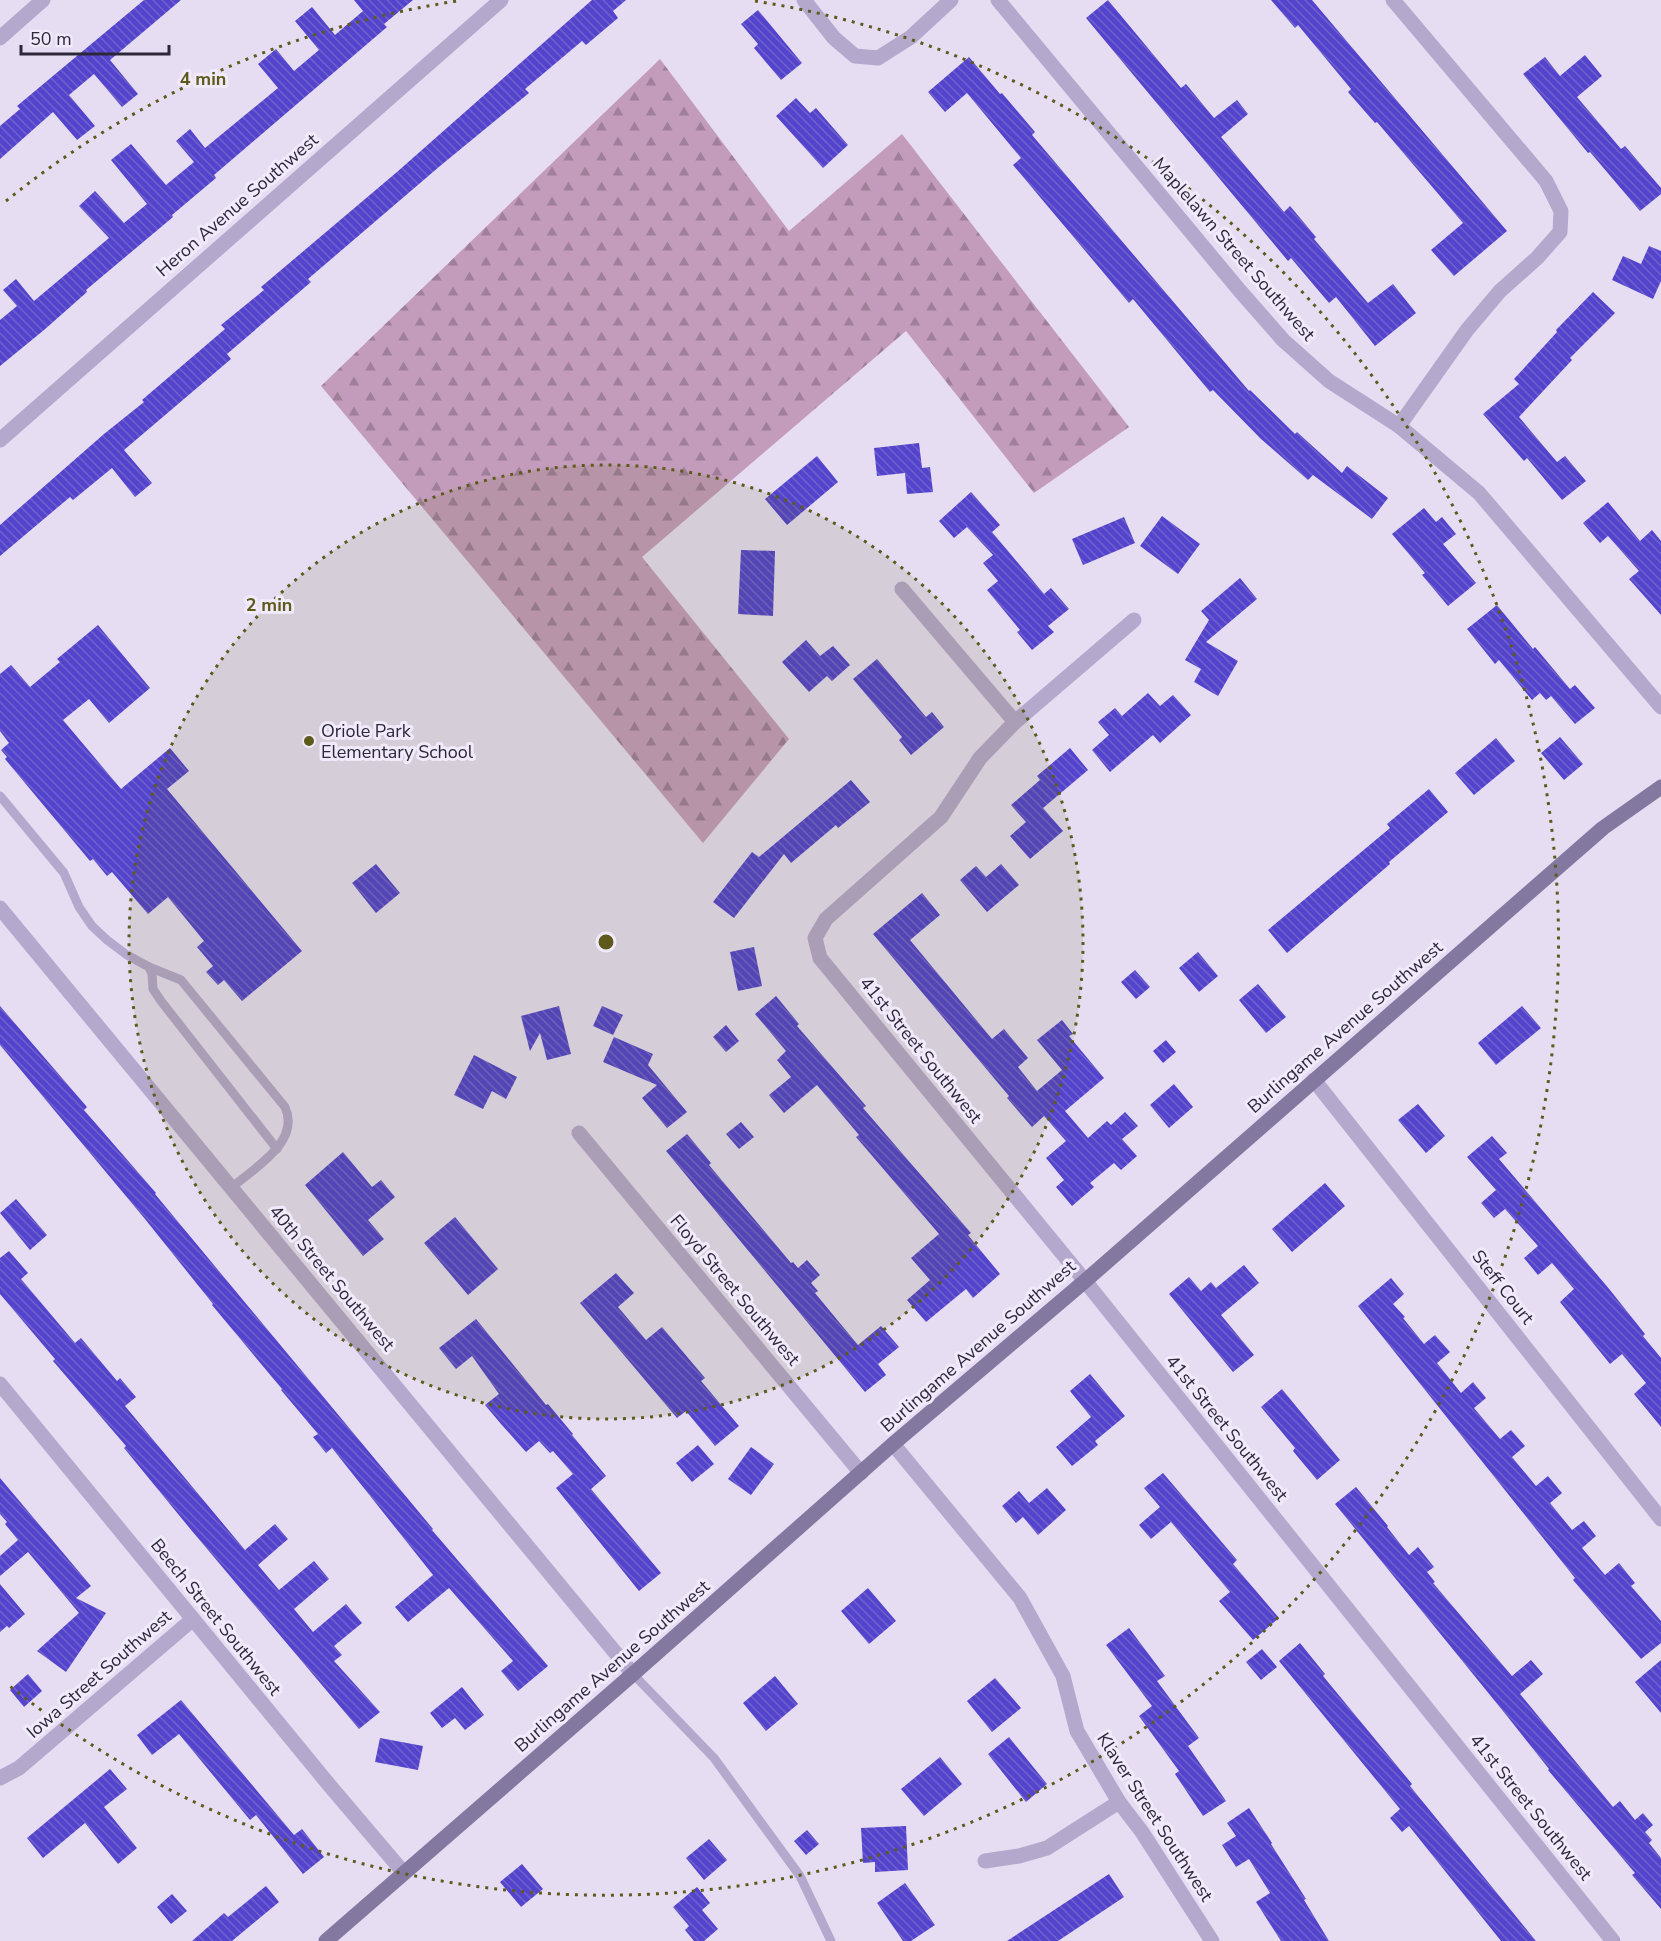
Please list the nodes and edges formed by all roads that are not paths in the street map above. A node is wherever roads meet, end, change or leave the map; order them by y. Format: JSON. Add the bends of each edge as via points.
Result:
{"nodes":[{"id":1,"x":43,"y":0,"type":"edge"},
{"id":2,"x":501,"y":0,"type":"edge"},
{"id":3,"x":804,"y":0,"type":"edge"},
{"id":4,"x":951,"y":0,"type":"edge"},
{"id":5,"x":998,"y":0,"type":"edge"},
{"id":6,"x":1393,"y":0,"type":"edge"},
{"id":7,"x":0,"y":38,"type":"edge"},
{"id":8,"x":1399,"y":426,"type":"junction"},
{"id":9,"x":0,"y":440,"type":"edge"},
{"id":10,"x":902,"y":590,"type":"dead end"},
{"id":11,"x":1134,"y":620,"type":"dead end"},
{"id":12,"x":1661,"y":707,"type":"edge"},
{"id":13,"x":1015,"y":722,"type":"junction"},
{"id":14,"x":1661,"y":787,"type":"edge"},
{"id":15,"x":0,"y":796,"type":"edge"},
{"id":16,"x":0,"y":908,"type":"edge"},
{"id":17,"x":149,"y":967,"type":"junction"},
{"id":18,"x":1314,"y":1080,"type":"junction"},
{"id":19,"x":579,"y":1132,"type":"dead end"},
{"id":20,"x":277,"y":1149,"type":"junction"},
{"id":21,"x":231,"y":1188,"type":"junction"},
{"id":22,"x":1085,"y":1281,"type":"junction"},
{"id":23,"x":0,"y":1384,"type":"edge"},
{"id":24,"x":893,"y":1444,"type":"junction"},
{"id":25,"x":861,"y":1473,"type":"junction"},
{"id":26,"x":1661,"y":1519,"type":"edge"},
{"id":27,"x":193,"y":1619,"type":"junction"},
{"id":28,"x":633,"y":1674,"type":"junction"},
{"id":29,"x":0,"y":1778,"type":"edge"},
{"id":30,"x":1119,"y":1802,"type":"junction"},
{"id":31,"x":985,"y":1860,"type":"dead end"},
{"id":32,"x":404,"y":1873,"type":"junction"},
{"id":33,"x":326,"y":1941,"type":"edge"},
{"id":34,"x":831,"y":1941,"type":"edge"},
{"id":35,"x":1212,"y":1941,"type":"edge"},
{"id":36,"x":1613,"y":1941,"type":"edge"}],
"edges":[{"from":1,"to":7,"type":"street"},
{"from":2,"to":9,"type":"street","name":"Heron Avenue Southwest"},
{"from":3,"to":4,"type":"street","via":[[834,38],[855,56],[878,58],[911,37]]},
{"from":5,"to":8,"type":"street","name":"Maplelawn Street Southwest","via":[[1283,340],[1329,381]]},
{"from":6,"to":8,"type":"street","via":[[1546,181],[1562,211],[1560,231],[1467,330]]},
{"from":8,"to":12,"type":"street","name":"Maplelawn Street Southwest","via":[[1479,493]]},
{"from":10,"to":13,"type":"street"},
{"from":11,"to":13,"type":"street"},
{"from":13,"to":22,"type":"street","name":"41st Street Southwest","via":[[980,758],[941,817],[826,920],[815,938],[820,958]]},
{"from":14,"to":18,"type":"street","name":"Burlingame Avenue Southwest","via":[[1603,828]]},
{"from":15,"to":17,"type":"lane","via":[[64,873],[92,926],[117,948]]},
{"from":16,"to":21,"type":"street","name":"40th Street Southwest"},
{"from":17,"to":20,"type":"lane","via":[[160,1001]]},
{"from":17,"to":20,"type":"lane","via":[[177,977],[186,985],[280,1100],[288,1113],[289,1126]]},
{"from":18,"to":22,"type":"street","name":"Burlingame Avenue Southwest"},
{"from":18,"to":26,"type":"street","name":"Steff Court"},
{"from":19,"to":25,"type":"street","name":"Floyd Street Southwest"},
{"from":20,"to":21,"type":"lane"},
{"from":21,"to":28,"type":"street","name":"40th Street Southwest"},
{"from":22,"to":24,"type":"street","name":"Burlingame Avenue Southwest"},
{"from":22,"to":36,"type":"street","name":"41st Street Southwest"},
{"from":23,"to":27,"type":"street","name":"Beech Street Southwest"},
{"from":24,"to":25,"type":"street","name":"Burlingame Avenue Southwest"},
{"from":24,"to":30,"type":"street","name":"Klaver Street Southwest","via":[[1020,1598],[1063,1676],[1077,1731]]},
{"from":25,"to":28,"type":"street","name":"Burlingame Avenue Southwest"},
{"from":27,"to":29,"type":"street","name":"Iowa Street Southwest","via":[[19,1768]]},
{"from":27,"to":32,"type":"street","name":"Beech Street Southwest"},
{"from":28,"to":32,"type":"street","name":"Burlingame Avenue Southwest"},
{"from":28,"to":34,"type":"lane","via":[[714,1758],[800,1876]]},
{"from":30,"to":31,"type":"street","via":[[1047,1848]]},
{"from":30,"to":35,"type":"street","name":"Klaver Street Southwest"},
{"from":32,"to":33,"type":"street","name":"Burlingame Avenue Southwest"}]}
